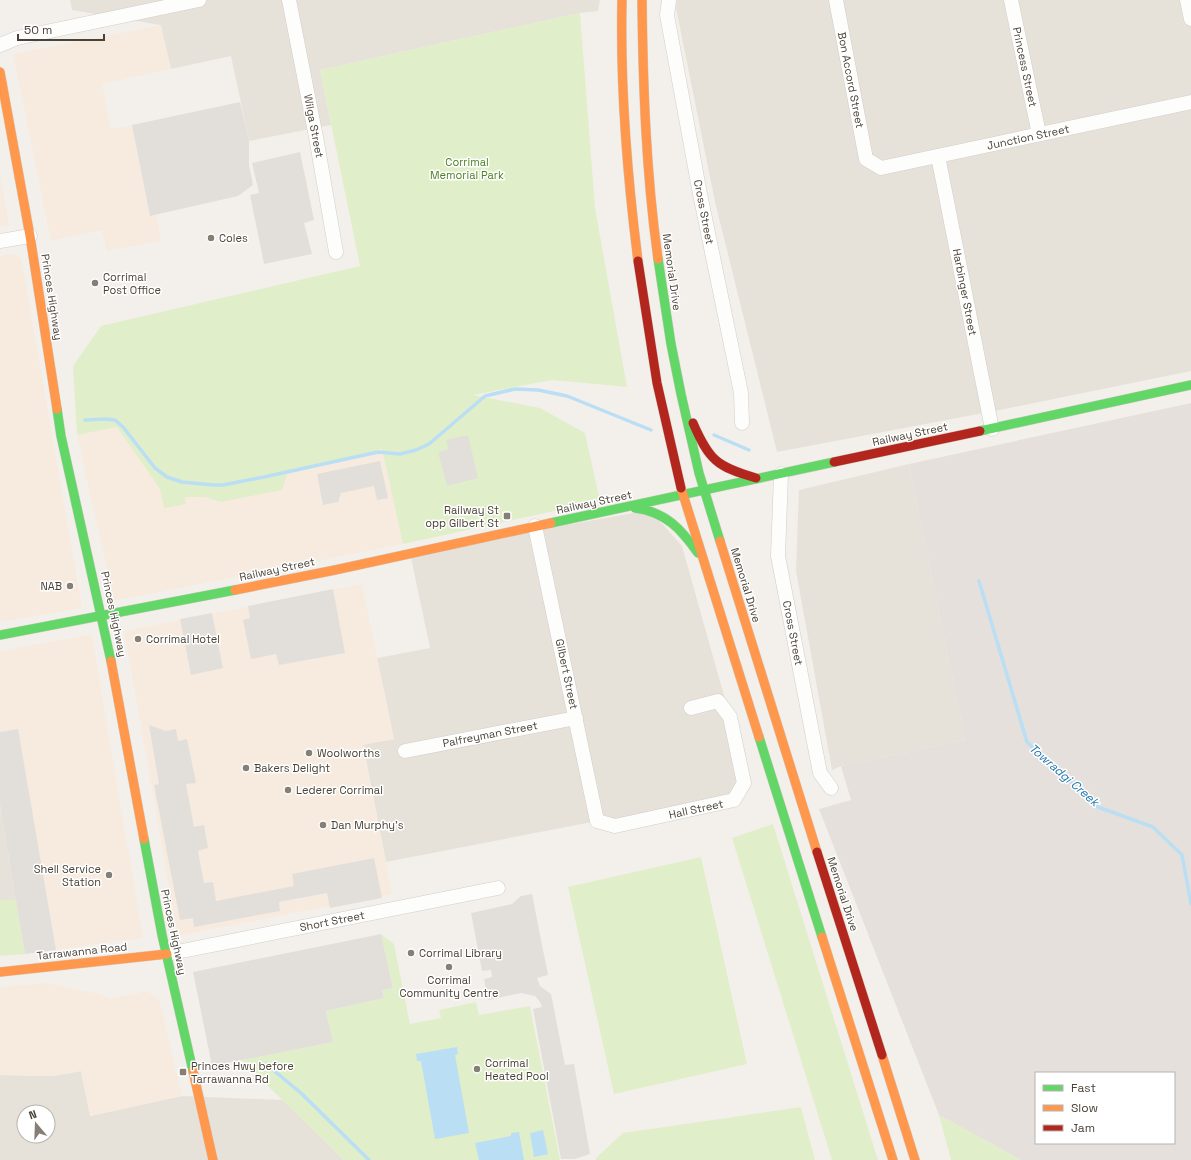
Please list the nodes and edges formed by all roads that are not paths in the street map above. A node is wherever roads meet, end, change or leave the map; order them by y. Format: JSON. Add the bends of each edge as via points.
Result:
{"nodes":[{"id":1,"x":199,"y":0,"type":"edge"},
{"id":2,"x":289,"y":0,"type":"edge"},
{"id":3,"x":622,"y":0,"type":"edge"},
{"id":4,"x":642,"y":0,"type":"edge"},
{"id":5,"x":669,"y":0,"type":"edge"},
{"id":6,"x":836,"y":0,"type":"edge"},
{"id":7,"x":1011,"y":0,"type":"edge"},
{"id":8,"x":1187,"y":0,"type":"edge"},
{"id":9,"x":1191,"y":19,"type":"edge"},
{"id":10,"x":0,"y":45,"type":"edge"},
{"id":11,"x":0,"y":72,"type":"edge"},
{"id":12,"x":1191,"y":102,"type":"edge"},
{"id":13,"x":1040,"y":134,"type":"junction"},
{"id":14,"x":938,"y":156,"type":"junction"},
{"id":15,"x":866,"y":159,"type":"joint"},
{"id":16,"x":30,"y":236,"type":"junction"},
{"id":17,"x":0,"y":241,"type":"edge"},
{"id":18,"x":336,"y":252,"type":"dead end"},
{"id":19,"x":1191,"y":385,"type":"edge"},
{"id":20,"x":681,"y":394,"type":"junction"},
{"id":21,"x":742,"y":423,"type":"dead end"},
{"id":22,"x":992,"y":428,"type":"junction"},
{"id":23,"x":781,"y":474,"type":"junction"},
{"id":24,"x":758,"y":479,"type":"junction"},
{"id":25,"x":704,"y":491,"type":"junction"},
{"id":26,"x":683,"y":495,"type":"junction"},
{"id":27,"x":625,"y":507,"type":"junction"},
{"id":28,"x":535,"y":526,"type":"junction"},
{"id":29,"x":704,"y":562,"type":"junction"},
{"id":30,"x":103,"y":617,"type":"junction"},
{"id":31,"x":0,"y":635,"type":"edge"},
{"id":32,"x":691,"y":708,"type":"dead end"},
{"id":33,"x":576,"y":718,"type":"junction"},
{"id":34,"x":405,"y":751,"type":"dead end"},
{"id":35,"x":831,"y":788,"type":"dead end"},
{"id":36,"x":597,"y":821,"type":"joint"},
{"id":37,"x":498,"y":888,"type":"dead end"},
{"id":38,"x":167,"y":954,"type":"junction"},
{"id":39,"x":0,"y":972,"type":"edge"},
{"id":40,"x":212,"y":1160,"type":"edge"},
{"id":41,"x":893,"y":1160,"type":"edge"},
{"id":42,"x":915,"y":1160,"type":"edge"}],
"edges":[{"from":1,"to":10,"type":"street","via":[[17,38]]},
{"from":2,"to":18,"type":"street","name":"Wilga Street"},
{"from":3,"to":26,"type":"main road","via":[[622,91],[634,228],[652,354]]},
{"from":4,"to":20,"type":"main road","name":"Memorial Drive","via":[[642,83],[653,222]]},
{"from":5,"to":21,"type":"street","name":"Cross Street","via":[[667,14],[700,194],[741,393]]},
{"from":6,"to":15,"type":"street","name":"Bon Accord Street"},
{"from":7,"to":13,"type":"street","name":"Princess Street"},
{"from":8,"to":9,"type":"street"},
{"from":11,"to":16,"type":"main road","name":"Princes Highway"},
{"from":12,"to":13,"type":"street","name":"Junction Street"},
{"from":13,"to":14,"type":"street","name":"Junction Street"},
{"from":14,"to":15,"type":"street","name":"Junction Street","via":[[882,168]]},
{"from":14,"to":22,"type":"street","name":"Harbinger Street"},
{"from":16,"to":17,"type":"street"},
{"from":16,"to":30,"type":"main road","name":"Princes Highway","via":[[61,436]]},
{"from":19,"to":22,"type":"main road","name":"Railway Street"},
{"from":20,"to":24,"type":"main road","via":[[701,440],[716,463],[728,470]]},
{"from":20,"to":25,"type":"main road","name":"Memorial Drive"},
{"from":22,"to":23,"type":"main road","name":"Railway Street"},
{"from":23,"to":24,"type":"main road","name":"Railway Street"},
{"from":23,"to":35,"type":"street","name":"Cross Street","via":[[778,556],[820,773]]},
{"from":24,"to":25,"type":"main road","name":"Railway Street"},
{"from":25,"to":26,"type":"main road","name":"Railway Street"},
{"from":25,"to":42,"type":"main road","name":"Memorial Drive"},
{"from":26,"to":27,"type":"main road","name":"Railway Street"},
{"from":26,"to":29,"type":"main road"},
{"from":27,"to":28,"type":"main road","name":"Railway Street"},
{"from":27,"to":29,"type":"main road","via":[[650,510],[674,522],[688,537]]},
{"from":28,"to":30,"type":"main road","name":"Railway Street"},
{"from":28,"to":33,"type":"street","name":"Gilbert Street"},
{"from":29,"to":41,"type":"main road"},
{"from":30,"to":31,"type":"main road","name":"Railway Street"},
{"from":30,"to":38,"type":"main road","name":"Princes Highway"},
{"from":32,"to":36,"type":"street","name":"Hall Street","via":[[718,701],[730,717],[744,783],[734,800],[615,826]]},
{"from":33,"to":34,"type":"street","name":"Palfreyman Street"},
{"from":33,"to":36,"type":"street","name":"Gilbert Street"},
{"from":37,"to":38,"type":"street","name":"Short Street"},
{"from":38,"to":39,"type":"main road","name":"Tarrawanna Road"},
{"from":38,"to":40,"type":"main road","name":"Princes Highway"}]}
